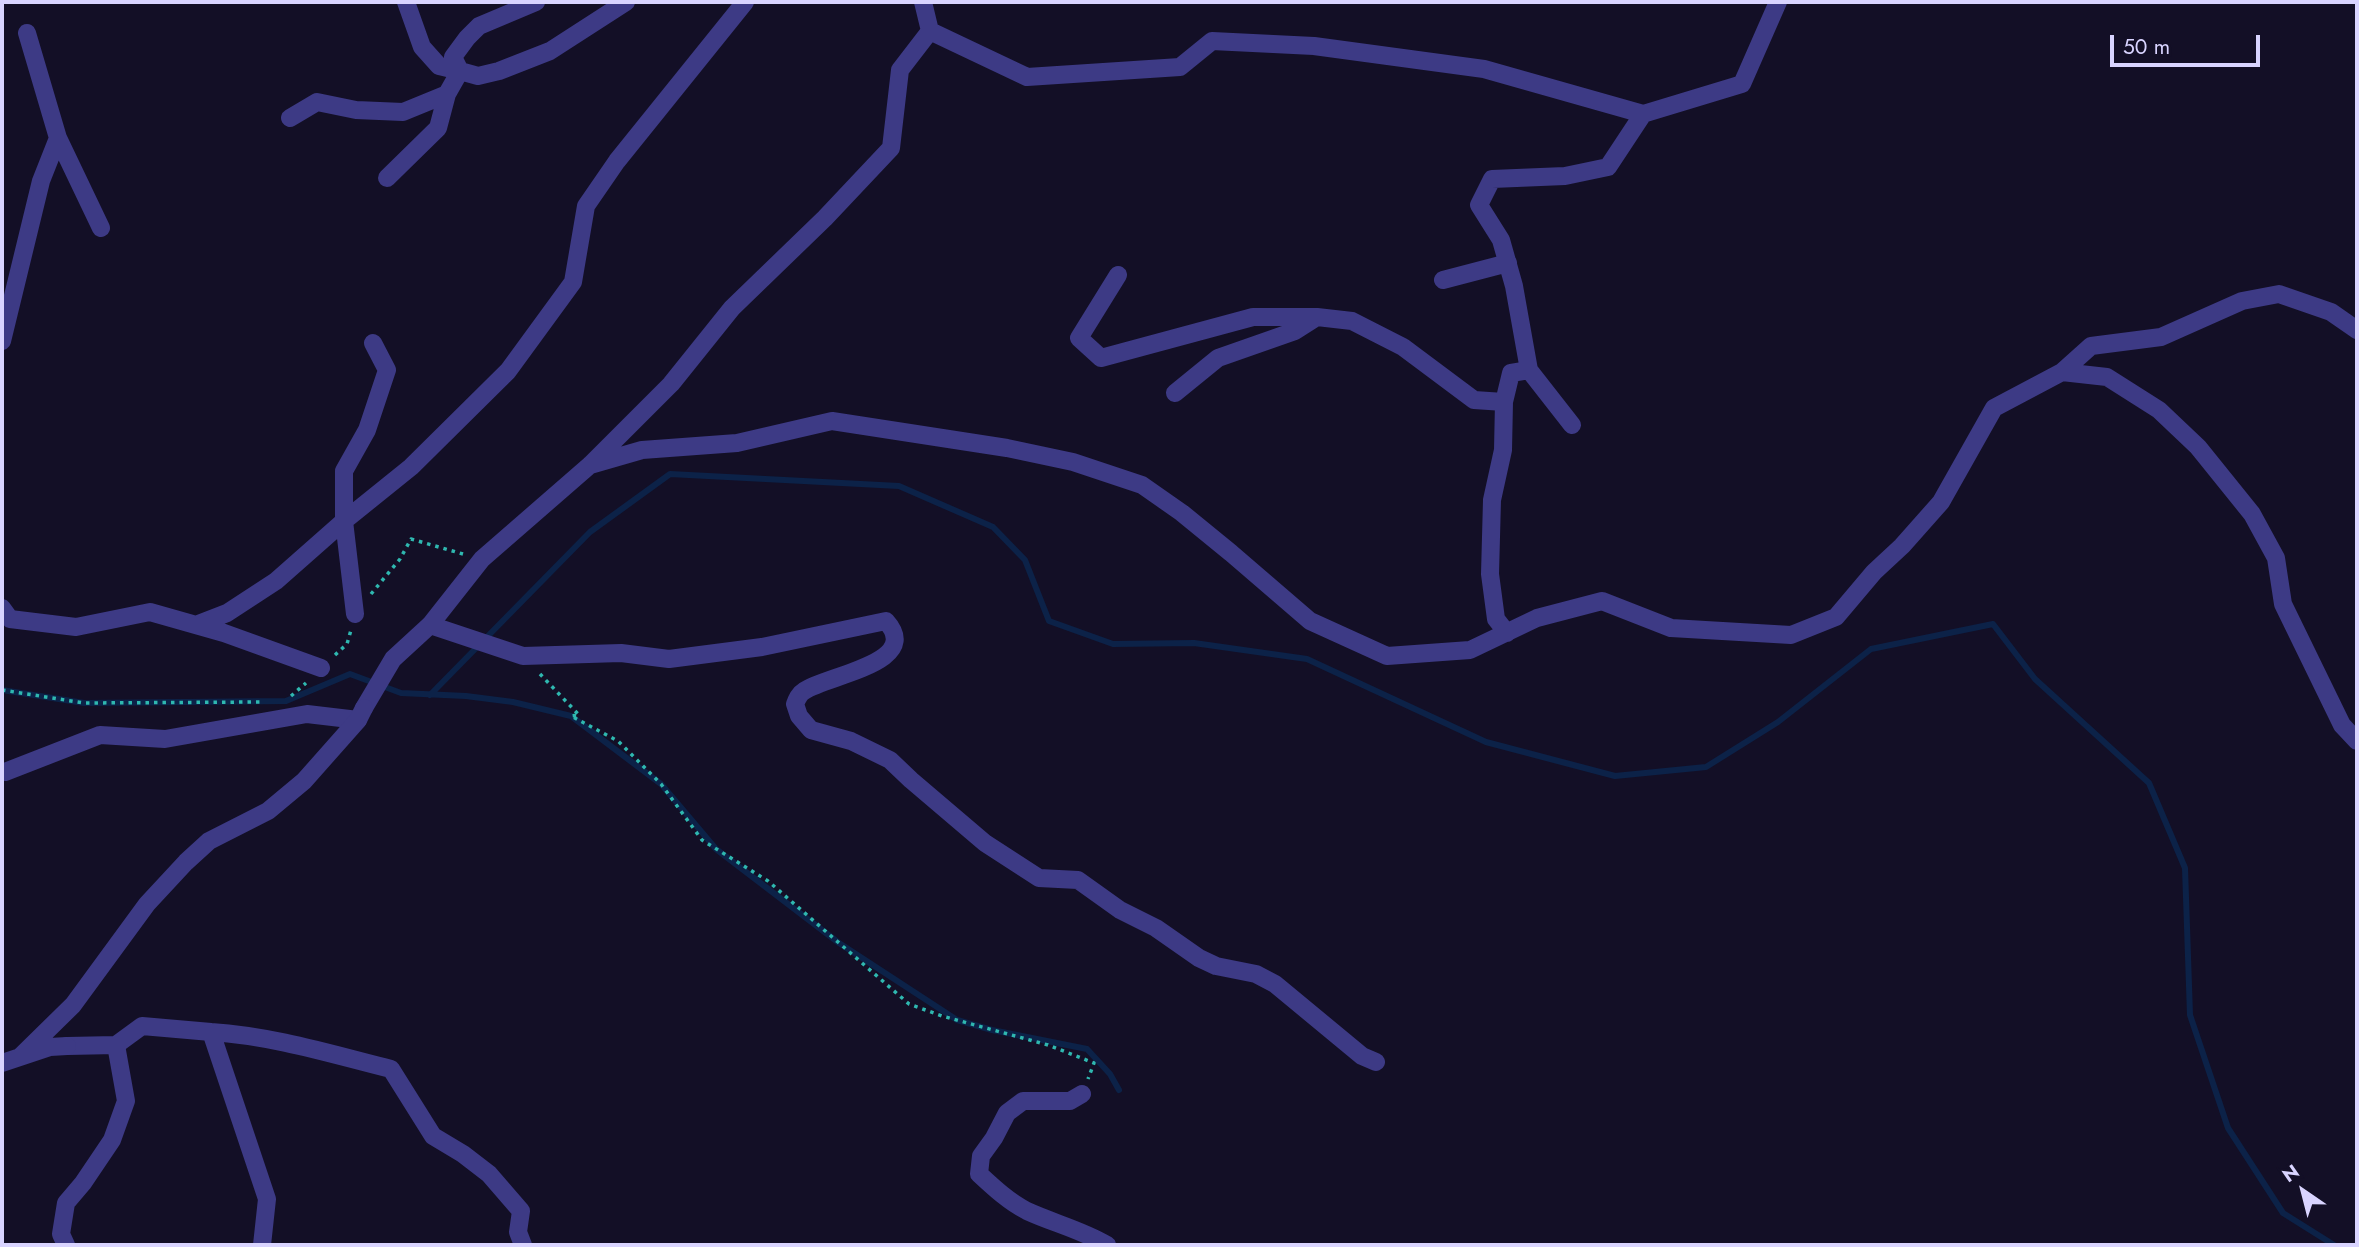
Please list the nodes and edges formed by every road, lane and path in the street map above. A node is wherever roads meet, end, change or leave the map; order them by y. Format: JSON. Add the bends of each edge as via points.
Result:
{"nodes":[{"id":1,"x":406,"y":2,"type":"edge"},
{"id":2,"x":536,"y":2,"type":"edge"},
{"id":3,"x":626,"y":2,"type":"edge"},
{"id":4,"x":745,"y":2,"type":"edge"},
{"id":5,"x":923,"y":2,"type":"edge"},
{"id":6,"x":1778,"y":2,"type":"edge"},
{"id":7,"x":930,"y":30,"type":"junction"},
{"id":8,"x":27,"y":33,"type":"dead end"},
{"id":9,"x":460,"y":71,"type":"junction"},
{"id":10,"x":447,"y":94,"type":"junction"},
{"id":11,"x":1643,"y":114,"type":"junction"},
{"id":12,"x":290,"y":118,"type":"dead end"},
{"id":13,"x":58,"y":138,"type":"junction"},
{"id":14,"x":387,"y":178,"type":"dead end"},
{"id":15,"x":101,"y":228,"type":"dead end"},
{"id":16,"x":1508,"y":263,"type":"junction"},
{"id":17,"x":1118,"y":275,"type":"dead end"},
{"id":18,"x":1443,"y":280,"type":"dead end"},
{"id":19,"x":1317,"y":317,"type":"junction"},
{"id":20,"x":2357,"y":330,"type":"edge"},
{"id":21,"x":2,"y":341,"type":"edge"},
{"id":22,"x":373,"y":343,"type":"dead end"},
{"id":23,"x":1529,"y":370,"type":"junction"},
{"id":24,"x":2062,"y":372,"type":"junction"},
{"id":25,"x":1175,"y":393,"type":"dead end"},
{"id":26,"x":1504,"y":402,"type":"junction"},
{"id":27,"x":1572,"y":425,"type":"dead end"},
{"id":28,"x":590,"y":464,"type":"junction"},
{"id":29,"x":344,"y":521,"type":"junction"},
{"id":30,"x":2,"y":608,"type":"edge"},
{"id":31,"x":355,"y":614,"type":"dead end"},
{"id":32,"x":196,"y":625,"type":"junction"},
{"id":33,"x":430,"y":625,"type":"junction"},
{"id":34,"x":1507,"y":633,"type":"junction"},
{"id":35,"x":523,"y":656,"type":"junction"},
{"id":36,"x":321,"y":668,"type":"dead end"},
{"id":37,"x":361,"y":714,"type":"junction"},
{"id":38,"x":2357,"y":741,"type":"edge"},
{"id":39,"x":5,"y":772,"type":"dead end"},
{"id":40,"x":211,"y":1032,"type":"junction"},
{"id":41,"x":116,"y":1045,"type":"junction"},
{"id":42,"x":21,"y":1056,"type":"junction"},
{"id":43,"x":1376,"y":1062,"type":"dead end"},
{"id":44,"x":2,"y":1063,"type":"edge"},
{"id":45,"x":1083,"y":1094,"type":"joint"},
{"id":46,"x":66,"y":1245,"type":"edge"},
{"id":47,"x":262,"y":1245,"type":"edge"},
{"id":48,"x":523,"y":1245,"type":"edge"},
{"id":49,"x":1107,"y":1245,"type":"edge"}],
"edges":[{"from":1,"to":9,"type":"street","via":[[422,47],[439,66]]},
{"from":2,"to":9,"type":"street","via":[[479,26],[453,57]]},
{"from":3,"to":9,"type":"street","via":[[550,51],[478,76]]},
{"from":4,"to":29,"type":"street","via":[[586,206],[573,282],[508,371],[411,467]]},
{"from":5,"to":7,"type":"street"},
{"from":6,"to":11,"type":"street","via":[[1742,83]]},
{"from":7,"to":11,"type":"street","via":[[1027,77],[1180,67],[1212,41],[1314,46],[1484,69]]},
{"from":7,"to":28,"type":"street","via":[[900,70],[891,148],[732,307],[671,384]]},
{"from":8,"to":13,"type":"street"},
{"from":9,"to":10,"type":"street"},
{"from":10,"to":12,"type":"street","via":[[403,112],[317,102]]},
{"from":10,"to":14,"type":"street","via":[[438,128]]},
{"from":11,"to":16,"type":"street","via":[[1608,167],[1564,176],[1492,179],[1479,205],[1501,240]]},
{"from":13,"to":15,"type":"street"},
{"from":13,"to":21,"type":"street","via":[[41,181]]},
{"from":16,"to":18,"type":"street"},
{"from":16,"to":23,"type":"street"},
{"from":17,"to":19,"type":"street","via":[[1079,338],[1101,358],[1253,317]]},
{"from":19,"to":25,"type":"street","via":[[1295,331],[1218,358]]},
{"from":19,"to":26,"type":"street","via":[[1352,321],[1403,346],[1474,400]]},
{"from":20,"to":24,"type":"street","via":[[2331,312],[2279,294],[2242,301],[2161,337],[2091,346]]},
{"from":22,"to":29,"type":"street","via":[[387,370],[367,429],[344,471]]},
{"from":23,"to":26,"type":"street","via":[[1511,373]]},
{"from":23,"to":27,"type":"street"},
{"from":24,"to":34,"type":"street","via":[[1994,408],[1941,502],[1836,617],[1791,635],[1671,628],[1602,601],[1537,618]]},
{"from":24,"to":38,"type":"street","via":[[2107,377],[2159,410],[2206,456],[2252,514],[2276,558],[2283,604],[2342,725]]},
{"from":26,"to":34,"type":"street","via":[[1503,450],[1492,500],[1490,574],[1496,619]]},
{"from":28,"to":33,"type":"street","via":[[482,559]]},
{"from":28,"to":34,"type":"street","via":[[642,450],[737,443],[832,421],[1007,448],[1073,462],[1142,485],[1310,621],[1387,656],[1470,650]]},
{"from":29,"to":31,"type":"street"},
{"from":29,"to":32,"type":"street","via":[[276,581],[227,613]]},
{"from":30,"to":32,"type":"street","via":[[10,620],[76,627],[150,612]]},
{"from":32,"to":36,"type":"street"},
{"from":33,"to":35,"type":"street"},
{"from":33,"to":37,"type":"street","via":[[393,659]]},
{"from":35,"to":43,"type":"street","via":[[621,653],[669,659],[762,647],[886,621],[894,630],[895,645],[887,657],[800,693],[795,704],[811,730],[850,741],[890,760],[985,843],[1039,878],[1077,880],[1199,958],[1275,984],[1362,1056]]},
{"from":35,"to":45,"type":"path","via":[[579,715],[571,716],[618,741],[661,784],[702,840],[768,881],[909,1004],[1094,1063]]},
{"from":37,"to":39,"type":"street","via":[[307,714],[165,740],[100,736]]},
{"from":37,"to":42,"type":"street","via":[[304,780],[268,811],[209,841],[186,862],[147,904],[73,1005]]},
{"from":40,"to":41,"type":"street","via":[[142,1026]]},
{"from":40,"to":47,"type":"street","via":[[267,1199]]},
{"from":40,"to":48,"type":"street","via":[[288,1042],[391,1069],[433,1136],[489,1174],[521,1211],[518,1233]]},
{"from":41,"to":42,"type":"street","via":[[67,1046]]},
{"from":41,"to":46,"type":"street","via":[[126,1101],[111,1140],[66,1203],[61,1234]]},
{"from":42,"to":44,"type":"street"},
{"from":45,"to":49,"type":"street","via":[[1070,1101],[1023,1101],[1007,1113],[981,1156],[979,1174],[1024,1210]]}]}
